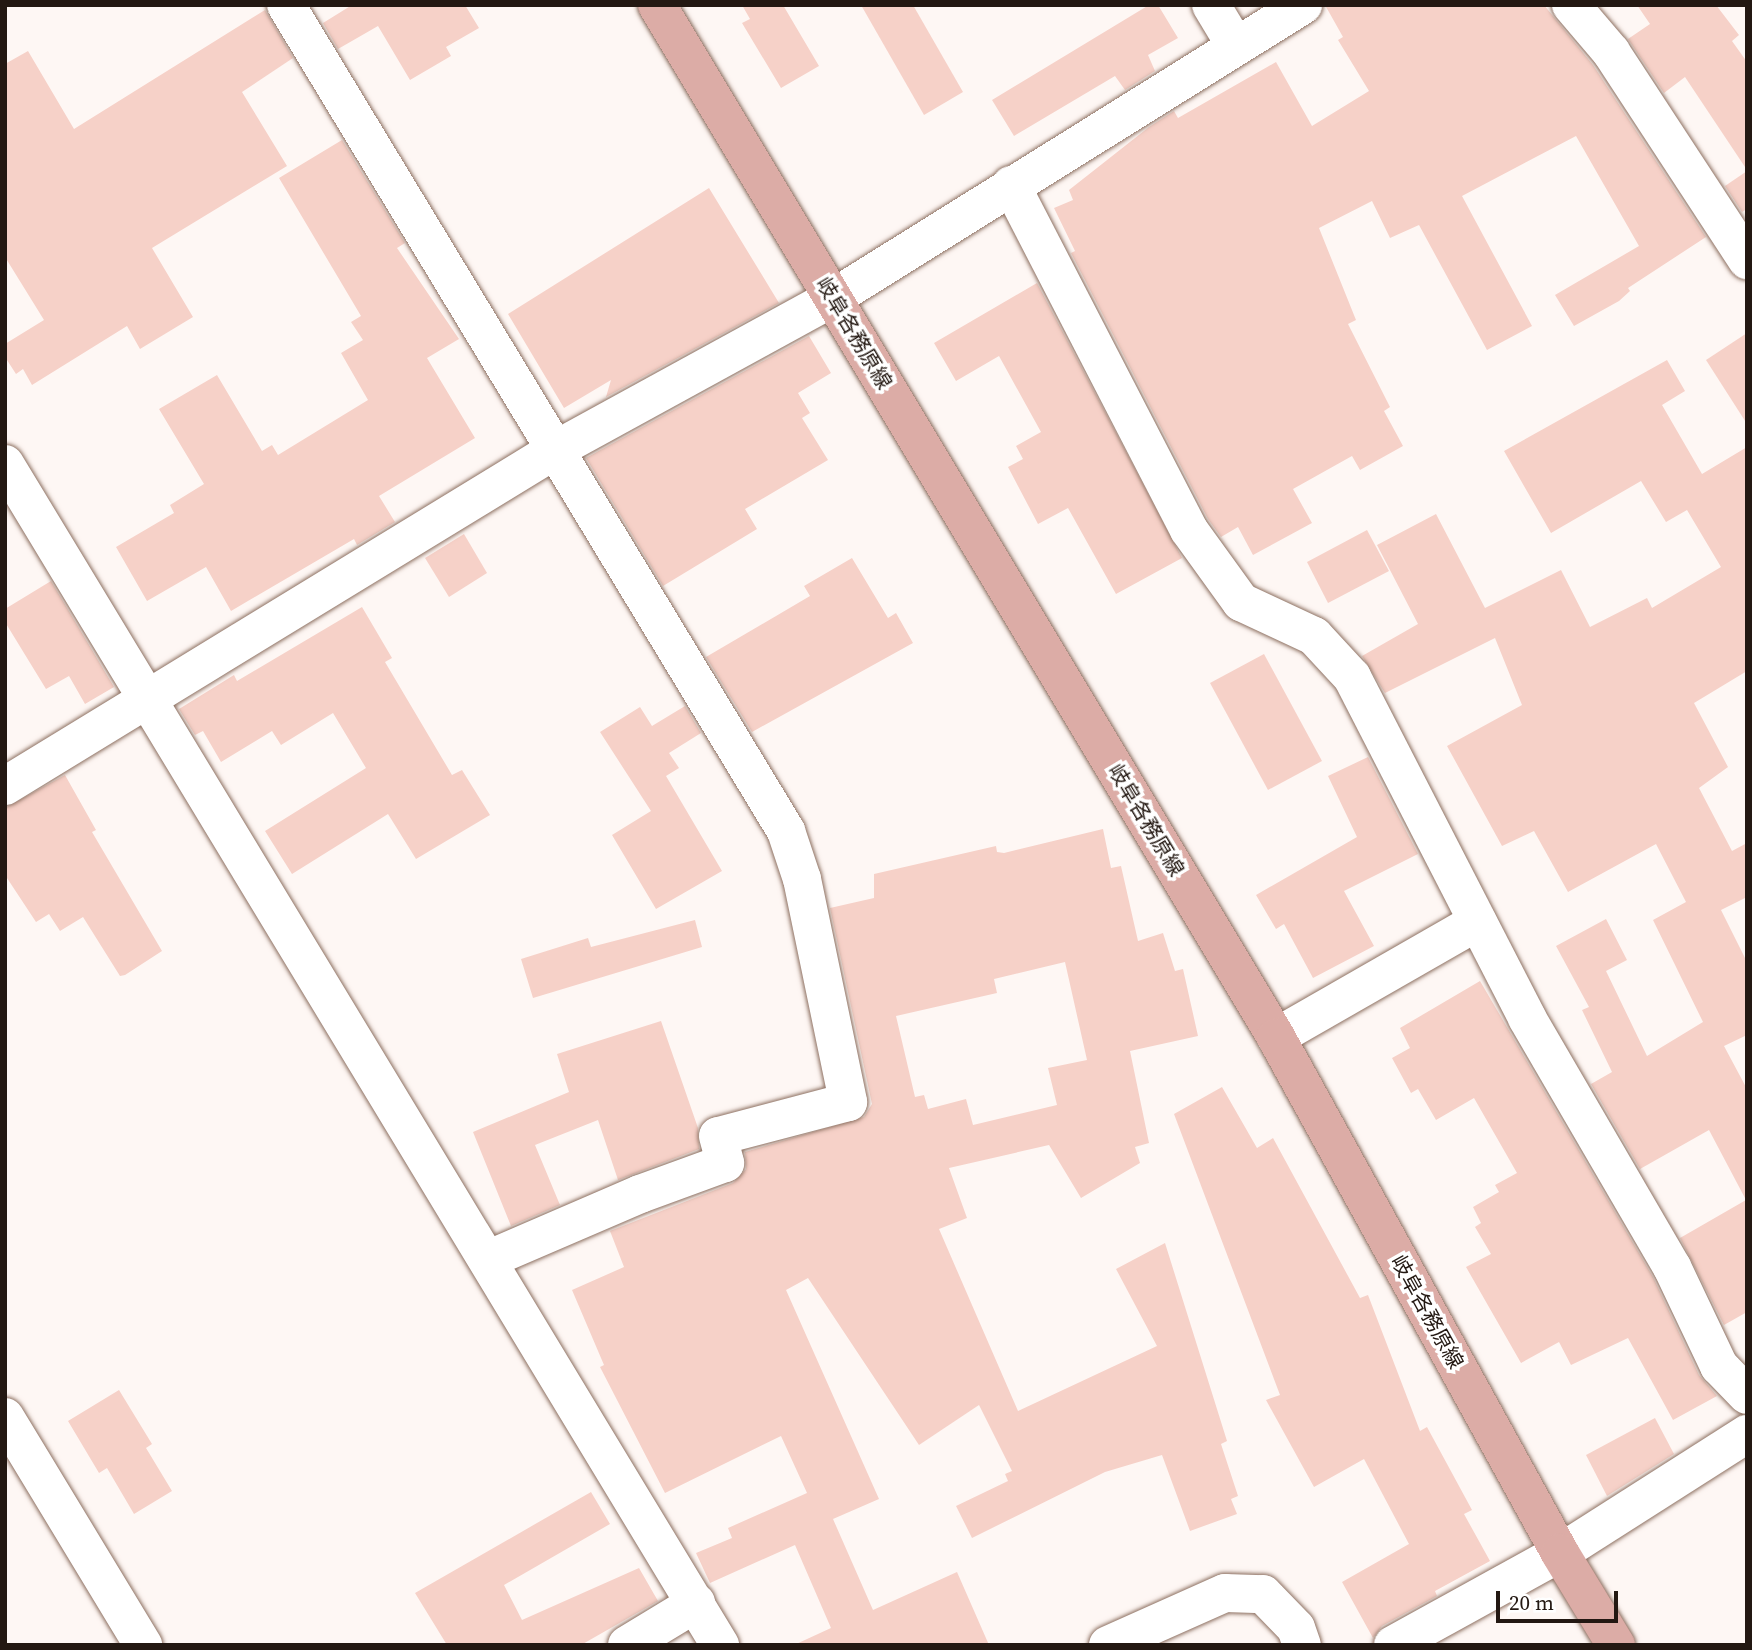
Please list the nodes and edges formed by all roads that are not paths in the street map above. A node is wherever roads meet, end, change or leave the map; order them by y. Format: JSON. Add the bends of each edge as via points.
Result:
{"nodes":[{"id":1,"x":286,"y":5,"type":"edge"},
{"id":2,"x":657,"y":5,"type":"edge"},
{"id":3,"x":1211,"y":5,"type":"edge"},
{"id":4,"x":1303,"y":5,"type":"edge"},
{"id":5,"x":1571,"y":5,"type":"edge"},
{"id":6,"x":1235,"y":45,"type":"junction"},
{"id":7,"x":1011,"y":184,"type":"junction"},
{"id":8,"x":1747,"y":260,"type":"edge"},
{"id":9,"x":833,"y":298,"type":"junction"},
{"id":10,"x":555,"y":450,"type":"junction"},
{"id":11,"x":5,"y":464,"type":"edge"},
{"id":12,"x":149,"y":701,"type":"junction"},
{"id":13,"x":5,"y":786,"type":"edge"},
{"id":14,"x":1477,"y":922,"type":"junction"},
{"id":15,"x":1276,"y":1037,"type":"junction"},
{"id":16,"x":489,"y":1259,"type":"junction"},
{"id":17,"x":1747,"y":1395,"type":"edge"},
{"id":18,"x":5,"y":1417,"type":"edge"},
{"id":19,"x":1747,"y":1434,"type":"edge"},
{"id":20,"x":1560,"y":1553,"type":"junction"},
{"id":21,"x":696,"y":1603,"type":"junction"},
{"id":22,"x":143,"y":1645,"type":"edge"},
{"id":23,"x":627,"y":1645,"type":"edge"},
{"id":24,"x":720,"y":1645,"type":"edge"},
{"id":25,"x":1108,"y":1645,"type":"edge"},
{"id":26,"x":1302,"y":1645,"type":"edge"},
{"id":27,"x":1393,"y":1645,"type":"edge"},
{"id":28,"x":1616,"y":1645,"type":"edge"}],
"edges":[{"from":1,"to":10,"type":"street"},
{"from":2,"to":9,"type":"main road","name":"岐阜各務原線"},
{"from":3,"to":6,"type":"street"},
{"from":4,"to":6,"type":"street"},
{"from":5,"to":8,"type":"street","via":[[1611,52]]},
{"from":6,"to":7,"type":"street"},
{"from":7,"to":9,"type":"street"},
{"from":7,"to":14,"type":"street","via":[[1189,530],[1241,602],[1314,636],[1353,677]]},
{"from":9,"to":10,"type":"street"},
{"from":9,"to":15,"type":"main road","name":"岐阜各務原線"},
{"from":10,"to":12,"type":"street"},
{"from":10,"to":16,"type":"street","via":[[786,831],[803,879],[848,1102],[718,1136],[726,1163],[640,1194]]},
{"from":11,"to":12,"type":"street"},
{"from":12,"to":13,"type":"street"},
{"from":12,"to":16,"type":"street"},
{"from":14,"to":15,"type":"street"},
{"from":14,"to":17,"type":"street","via":[[1527,1018],[1672,1267],[1719,1366]]},
{"from":15,"to":20,"type":"main road","name":"岐阜各務原線"},
{"from":16,"to":21,"type":"street"},
{"from":18,"to":22,"type":"street"},
{"from":19,"to":20,"type":"street"},
{"from":20,"to":27,"type":"street"},
{"from":20,"to":28,"type":"main road","name":"岐阜各務原線"},
{"from":21,"to":23,"type":"street"},
{"from":21,"to":24,"type":"street"},
{"from":25,"to":26,"type":"street","via":[[1225,1593],[1238,1593],[1264,1594],[1296,1628]]}]}
